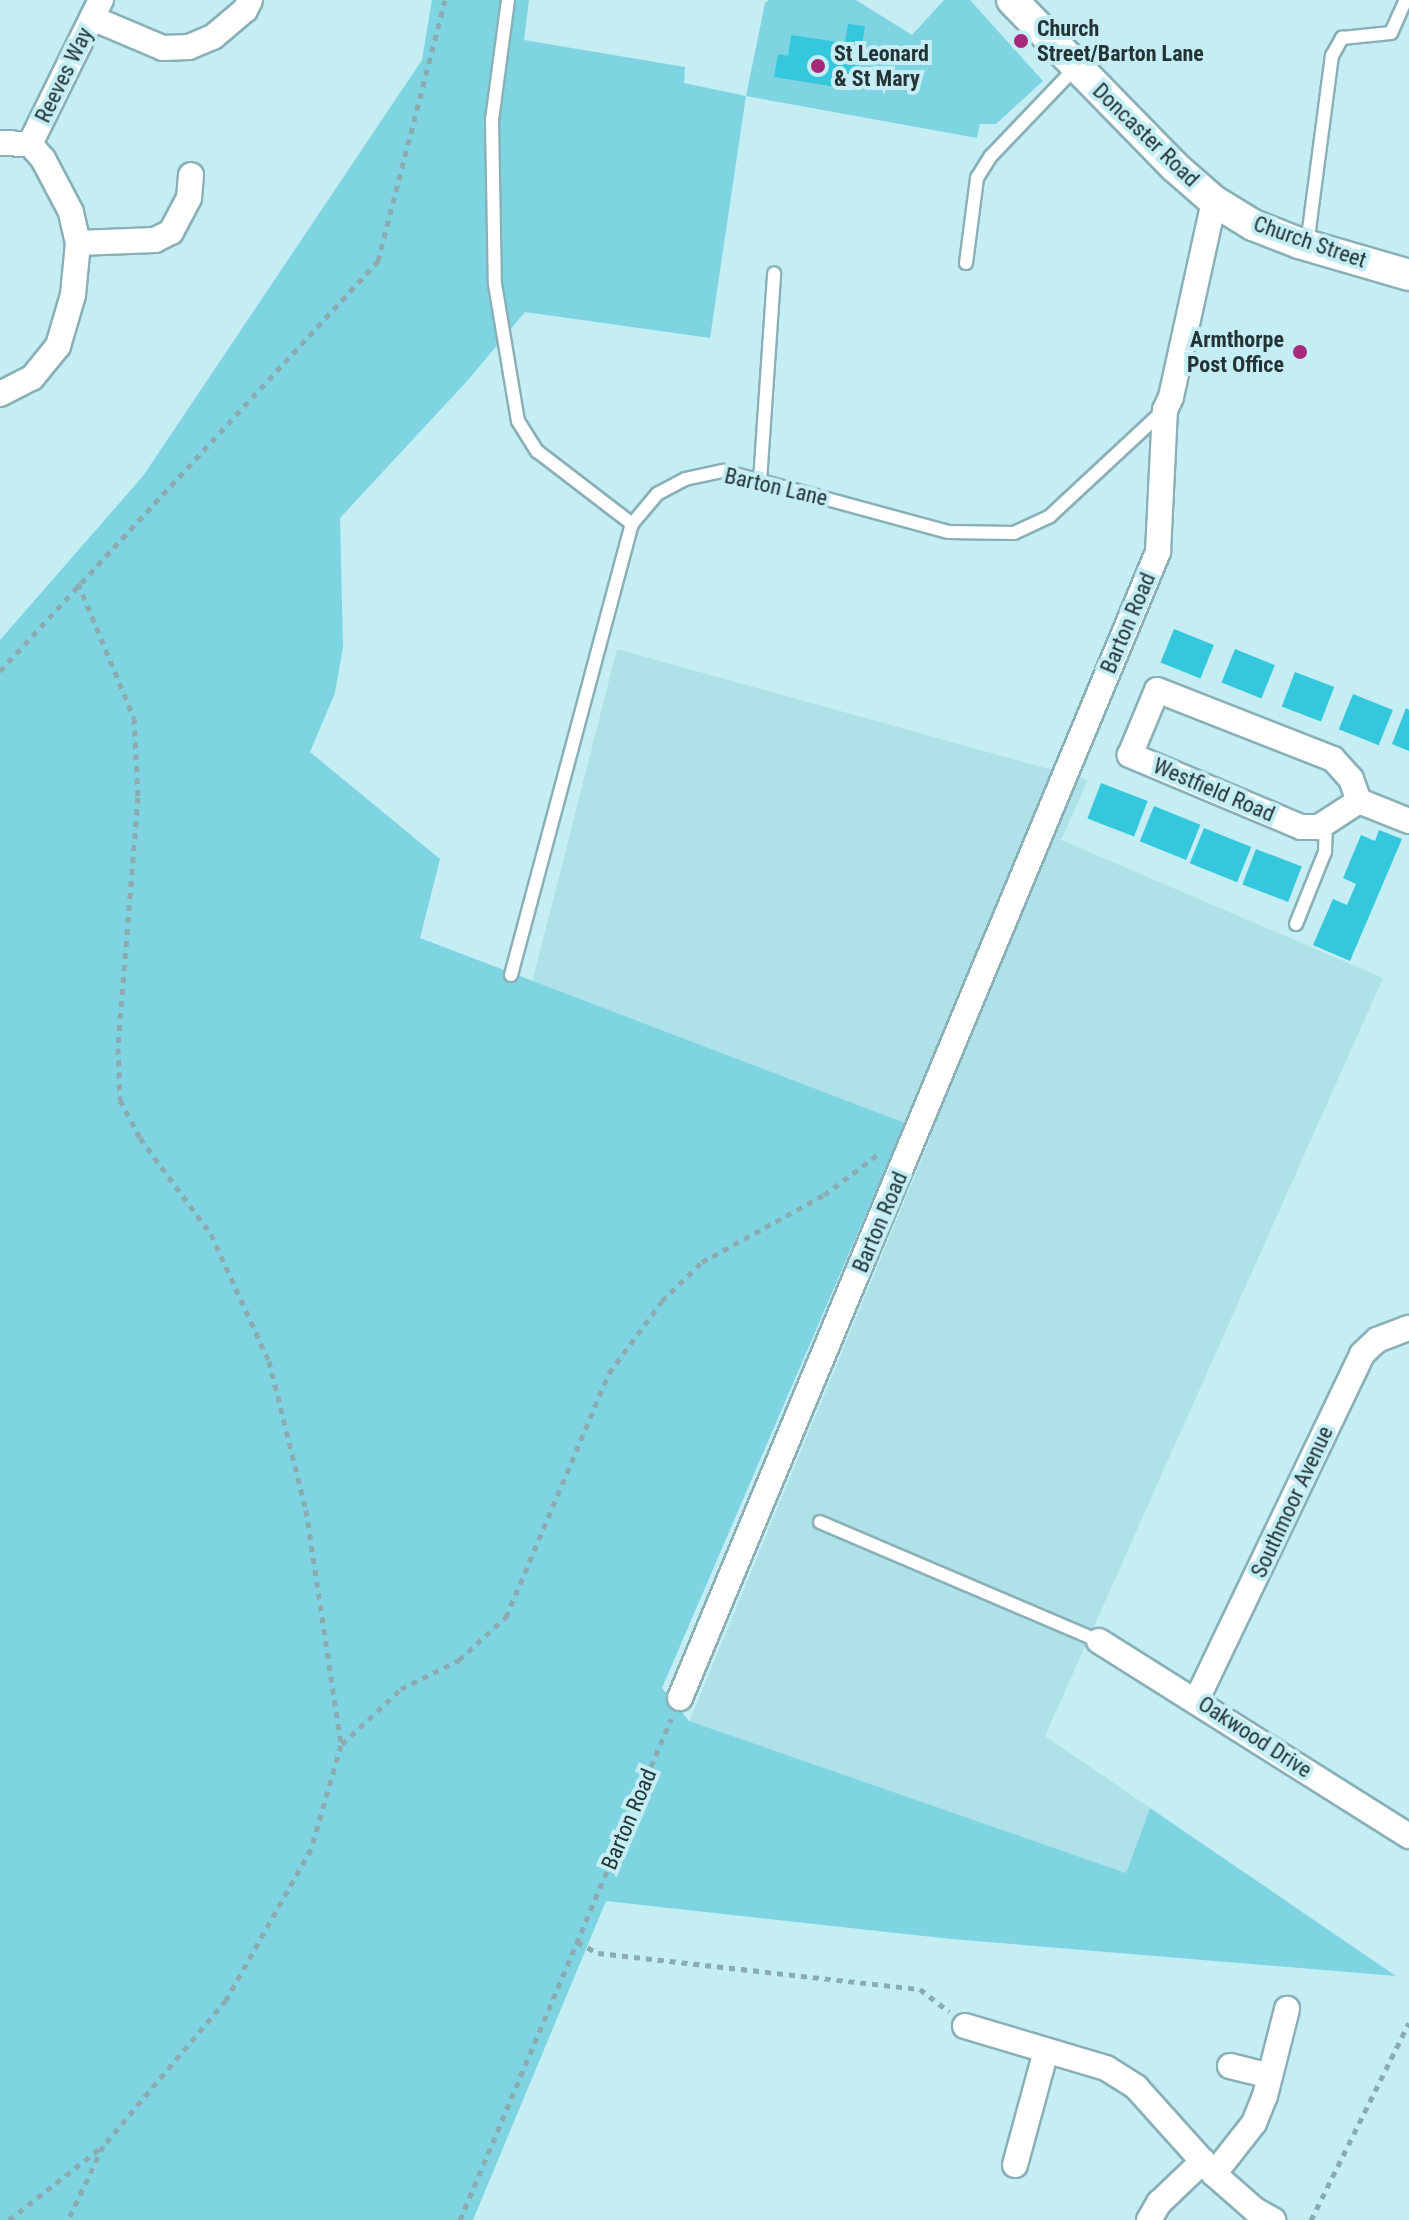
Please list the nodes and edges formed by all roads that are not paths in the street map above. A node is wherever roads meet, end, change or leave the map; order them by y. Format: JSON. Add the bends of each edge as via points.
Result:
{"nodes":[{"id":1,"x":250,"y":0,"type":"edge"},
{"id":2,"x":508,"y":0,"type":"edge"},
{"id":3,"x":1012,"y":0,"type":"edge"},
{"id":4,"x":1406,"y":0,"type":"edge"},
{"id":5,"x":96,"y":9,"type":"edge"},
{"id":6,"x":1077,"y":66,"type":"junction"},
{"id":7,"x":0,"y":143,"type":"edge"},
{"id":8,"x":30,"y":144,"type":"junction"},
{"id":9,"x":191,"y":175,"type":"dead end"},
{"id":10,"x":1214,"y":201,"type":"junction"},
{"id":11,"x":78,"y":243,"type":"junction"},
{"id":12,"x":1307,"y":245,"type":"junction"},
{"id":13,"x":966,"y":263,"type":"dead end"},
{"id":14,"x":774,"y":273,"type":"dead end"},
{"id":15,"x":1409,"y":275,"type":"edge"},
{"id":16,"x":0,"y":394,"type":"edge"},
{"id":17,"x":1165,"y":410,"type":"junction"},
{"id":18,"x":760,"y":481,"type":"junction"},
{"id":19,"x":632,"y":524,"type":"junction"},
{"id":20,"x":1359,"y":801,"type":"junction"},
{"id":21,"x":1409,"y":821,"type":"edge"},
{"id":22,"x":1326,"y":824,"type":"junction"},
{"id":23,"x":1296,"y":924,"type":"dead end"},
{"id":24,"x":511,"y":975,"type":"dead end"},
{"id":25,"x":1409,"y":1328,"type":"edge"},
{"id":26,"x":820,"y":1522,"type":"dead end"},
{"id":27,"x":1099,"y":1641,"type":"joint"},
{"id":28,"x":680,"y":1698,"type":"road end"},
{"id":29,"x":1197,"y":1699,"type":"junction"},
{"id":30,"x":1409,"y":1836,"type":"edge"},
{"id":31,"x":1287,"y":2009,"type":"dead end"},
{"id":32,"x":965,"y":2026,"type":"road end"},
{"id":33,"x":1046,"y":2051,"type":"junction"},
{"id":34,"x":1230,"y":2066,"type":"dead end"},
{"id":35,"x":1270,"y":2076,"type":"junction"},
{"id":36,"x":1015,"y":2165,"type":"dead end"},
{"id":37,"x":1208,"y":2168,"type":"junction"},
{"id":38,"x":1149,"y":2220,"type":"edge"},
{"id":39,"x":1273,"y":2220,"type":"edge"}],
"edges":[{"from":1,"to":5,"type":"street","via":[[213,37],[189,47],[163,48]]},
{"from":2,"to":19,"type":"lane","via":[[492,120],[494,269],[518,421],[537,451]]},
{"from":3,"to":6,"type":"street","name":"Doncaster Road"},
{"from":4,"to":12,"type":"lane","via":[[1391,33],[1342,38],[1332,56]]},
{"from":5,"to":8,"type":"street","name":"Reeves Way"},
{"from":6,"to":10,"type":"street","name":"Doncaster Road"},
{"from":6,"to":13,"type":"lane","via":[[991,156],[977,178]]},
{"from":7,"to":8,"type":"street"},
{"from":8,"to":11,"type":"street","name":"Reeves Way","via":[[71,212]]},
{"from":9,"to":11,"type":"street","via":[[189,198],[171,232],[155,240]]},
{"from":10,"to":12,"type":"street","name":"Church Street","via":[[1253,225]]},
{"from":10,"to":17,"type":"street","name":"Barton Road"},
{"from":11,"to":16,"type":"street","name":"Reeves Way","via":[[73,295],[58,346],[32,378]]},
{"from":12,"to":15,"type":"street","name":"Church Street"},
{"from":14,"to":18,"type":"lane"},
{"from":17,"to":18,"type":"lane","name":"Barton Lane","via":[[1050,516],[1014,533],[949,532]]},
{"from":17,"to":28,"type":"street","name":"Barton Road","via":[[1158,552]]},
{"from":18,"to":19,"type":"lane","name":"Barton Lane","via":[[724,471],[685,479],[657,494]]},
{"from":19,"to":24,"type":"lane","name":"Barton Lane"},
{"from":20,"to":21,"type":"street"},
{"from":20,"to":22,"type":"street"},
{"from":20,"to":22,"type":"street","name":"Westfield Road","via":[[1351,779],[1333,759],[1157,690],[1130,755],[1301,827]]},
{"from":22,"to":23,"type":"lane","via":[[1325,852]]},
{"from":25,"to":29,"type":"street","name":"Southmoor Avenue","via":[[1377,1340],[1362,1354]]},
{"from":26,"to":27,"type":"lane"},
{"from":27,"to":29,"type":"street","name":"Oakwood Drive"},
{"from":29,"to":30,"type":"street","name":"Oakwood Drive"},
{"from":31,"to":35,"type":"street"},
{"from":32,"to":33,"type":"street"},
{"from":33,"to":36,"type":"street"},
{"from":33,"to":37,"type":"street","via":[[1106,2068],[1136,2087]]},
{"from":34,"to":35,"type":"street"},
{"from":35,"to":37,"type":"street","via":[[1254,2123]]},
{"from":37,"to":38,"type":"street","via":[[1159,2203]]},
{"from":37,"to":39,"type":"street"}]}
